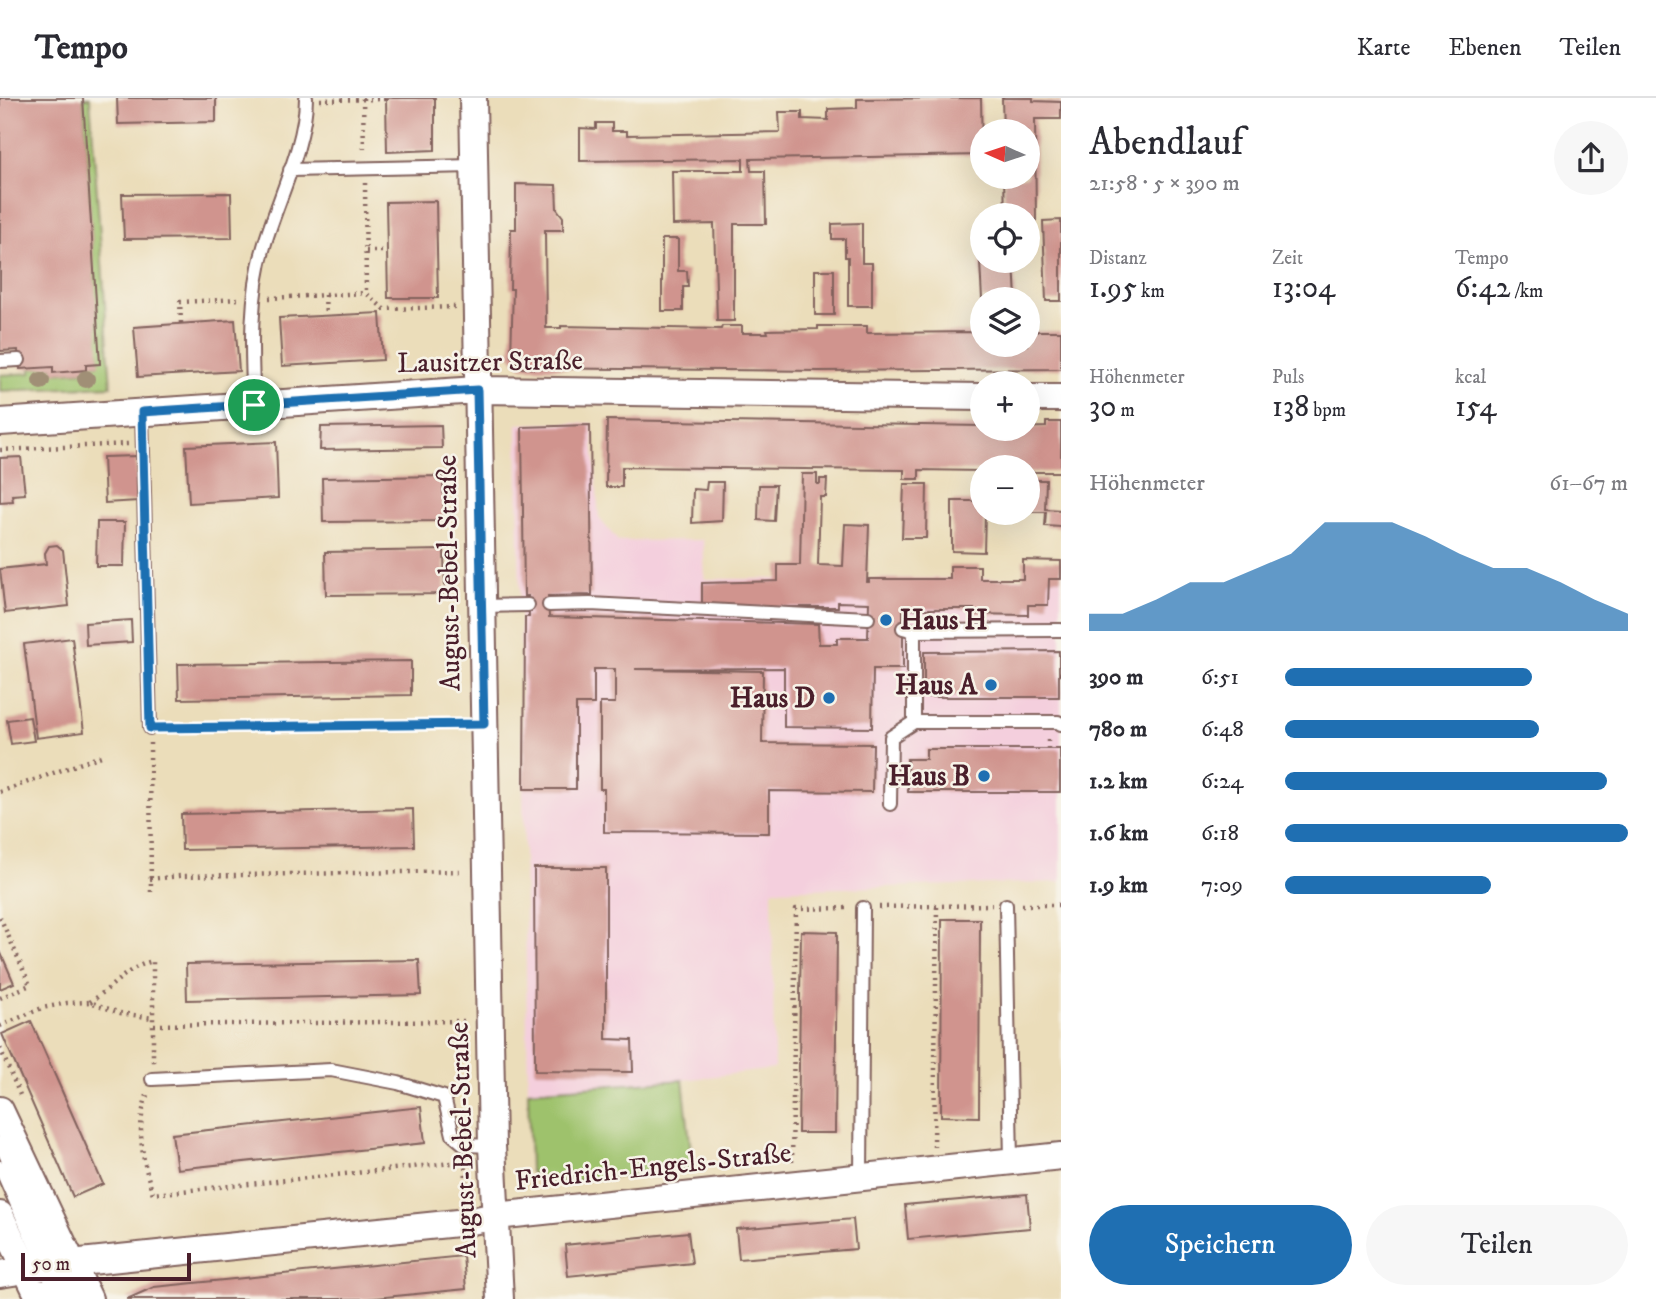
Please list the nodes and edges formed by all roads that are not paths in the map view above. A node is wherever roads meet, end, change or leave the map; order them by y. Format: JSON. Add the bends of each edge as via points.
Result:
{"nodes":[{"id":1,"x":473,"y":98,"type":"edge"},
{"id":2,"x":306,"y":99,"type":"edge"},
{"id":3,"x":474,"y":166,"type":"junction"},
{"id":4,"x":290,"y":170,"type":"junction"},
{"id":5,"x":19,"y":360,"type":"dead end"},
{"id":6,"x":0,"y":361,"type":"edge"},
{"id":7,"x":970,"y":386,"type":"edge"},
{"id":8,"x":477,"y":390,"type":"junction"},
{"id":9,"x":1040,"y":392,"type":"edge"},
{"id":10,"x":1061,"y":398,"type":"edge"},
{"id":11,"x":254,"y":405,"type":"junction"},
{"id":12,"x":142,"y":412,"type":"junction"},
{"id":13,"x":0,"y":422,"type":"edge"},
{"id":14,"x":528,"y":605,"type":"dead end"},
{"id":15,"x":549,"y":605,"type":"dead end"},
{"id":16,"x":482,"y":606,"type":"junction"},
{"id":17,"x":868,"y":618,"type":"dead end"},
{"id":18,"x":1061,"y":630,"type":"edge"},
{"id":19,"x":914,"y":722,"type":"junction"},
{"id":20,"x":1060,"y":722,"type":"edge"},
{"id":21,"x":150,"y":728,"type":"road end"},
{"id":22,"x":890,"y":804,"type":"dead end"},
{"id":23,"x":1006,"y":905,"type":"road end"},
{"id":24,"x":863,"y":908,"type":"road end"},
{"id":25,"x":152,"y":1079,"type":"dead end"},
{"id":26,"x":0,"y":1110,"type":"edge"},
{"id":27,"x":0,"y":1143,"type":"edge"},
{"id":28,"x":492,"y":1146,"type":"junction"},
{"id":29,"x":1061,"y":1156,"type":"edge"},
{"id":30,"x":1011,"y":1161,"type":"junction"},
{"id":31,"x":0,"y":1167,"type":"edge"},
{"id":32,"x":861,"y":1176,"type":"junction"},
{"id":33,"x":0,"y":1215,"type":"edge"},
{"id":34,"x":496,"y":1216,"type":"junction"},
{"id":35,"x":56,"y":1266,"type":"junction"},
{"id":36,"x":0,"y":1274,"type":"edge"},
{"id":37,"x":40,"y":1299,"type":"edge"},
{"id":38,"x":59,"y":1299,"type":"edge"},
{"id":39,"x":71,"y":1299,"type":"edge"},
{"id":40,"x":89,"y":1299,"type":"edge"},
{"id":41,"x":500,"y":1299,"type":"edge"}],
"edges":[{"from":1,"to":3,"type":"street","name":"August-Bebel-Straße"},
{"from":2,"to":4,"type":"lane"},
{"from":3,"to":4,"type":"lane"},
{"from":3,"to":8,"type":"street","name":"August-Bebel-Straße"},
{"from":4,"to":11,"type":"lane","via":[[264,246],[254,299]]},
{"from":5,"to":6,"type":"lane"},
{"from":7,"to":8,"type":"street","name":"Lausitzer Straße"},
{"from":8,"to":11,"type":"street","name":"Lausitzer Straße"},
{"from":8,"to":16,"type":"street","name":"August-Bebel-Straße"},
{"from":9,"to":10,"type":"street"},
{"from":11,"to":12,"type":"street","name":"Lausitzer Straße"},
{"from":12,"to":13,"type":"street","name":"Lausitzer Straße"},
{"from":12,"to":21,"type":"lane"},
{"from":14,"to":16,"type":"lane"},
{"from":15,"to":17,"type":"lane"},
{"from":16,"to":28,"type":"street","name":"August-Bebel-Straße"},
{"from":18,"to":19,"type":"lane","via":[[908,629]]},
{"from":19,"to":20,"type":"lane"},
{"from":19,"to":22,"type":"lane","via":[[891,737]]},
{"from":23,"to":30,"type":"lane"},
{"from":24,"to":32,"type":"lane"},
{"from":25,"to":28,"type":"lane","via":[[331,1070],[398,1083],[444,1097],[453,1135],[465,1145]]},
{"from":26,"to":35,"type":"street"},
{"from":27,"to":35,"type":"lane"},
{"from":28,"to":34,"type":"street","name":"August-Bebel-Straße"},
{"from":29,"to":30,"type":"street","name":"Friedrich-Engels-Straße"},
{"from":30,"to":32,"type":"street","name":"Friedrich-Engels-Straße"},
{"from":31,"to":35,"type":"lane"},
{"from":32,"to":34,"type":"street","name":"Friedrich-Engels-Straße"},
{"from":33,"to":35,"type":"street"},
{"from":34,"to":35,"type":"street","name":"Friedrich-Engels-Straße"},
{"from":34,"to":41,"type":"street","name":"August-Bebel-Straße"},
{"from":35,"to":36,"type":"street","name":"Friedrich-Engels-Straße"},
{"from":35,"to":37,"type":"street"},
{"from":35,"to":38,"type":"lane"},
{"from":35,"to":39,"type":"lane"},
{"from":35,"to":40,"type":"street"}]}
